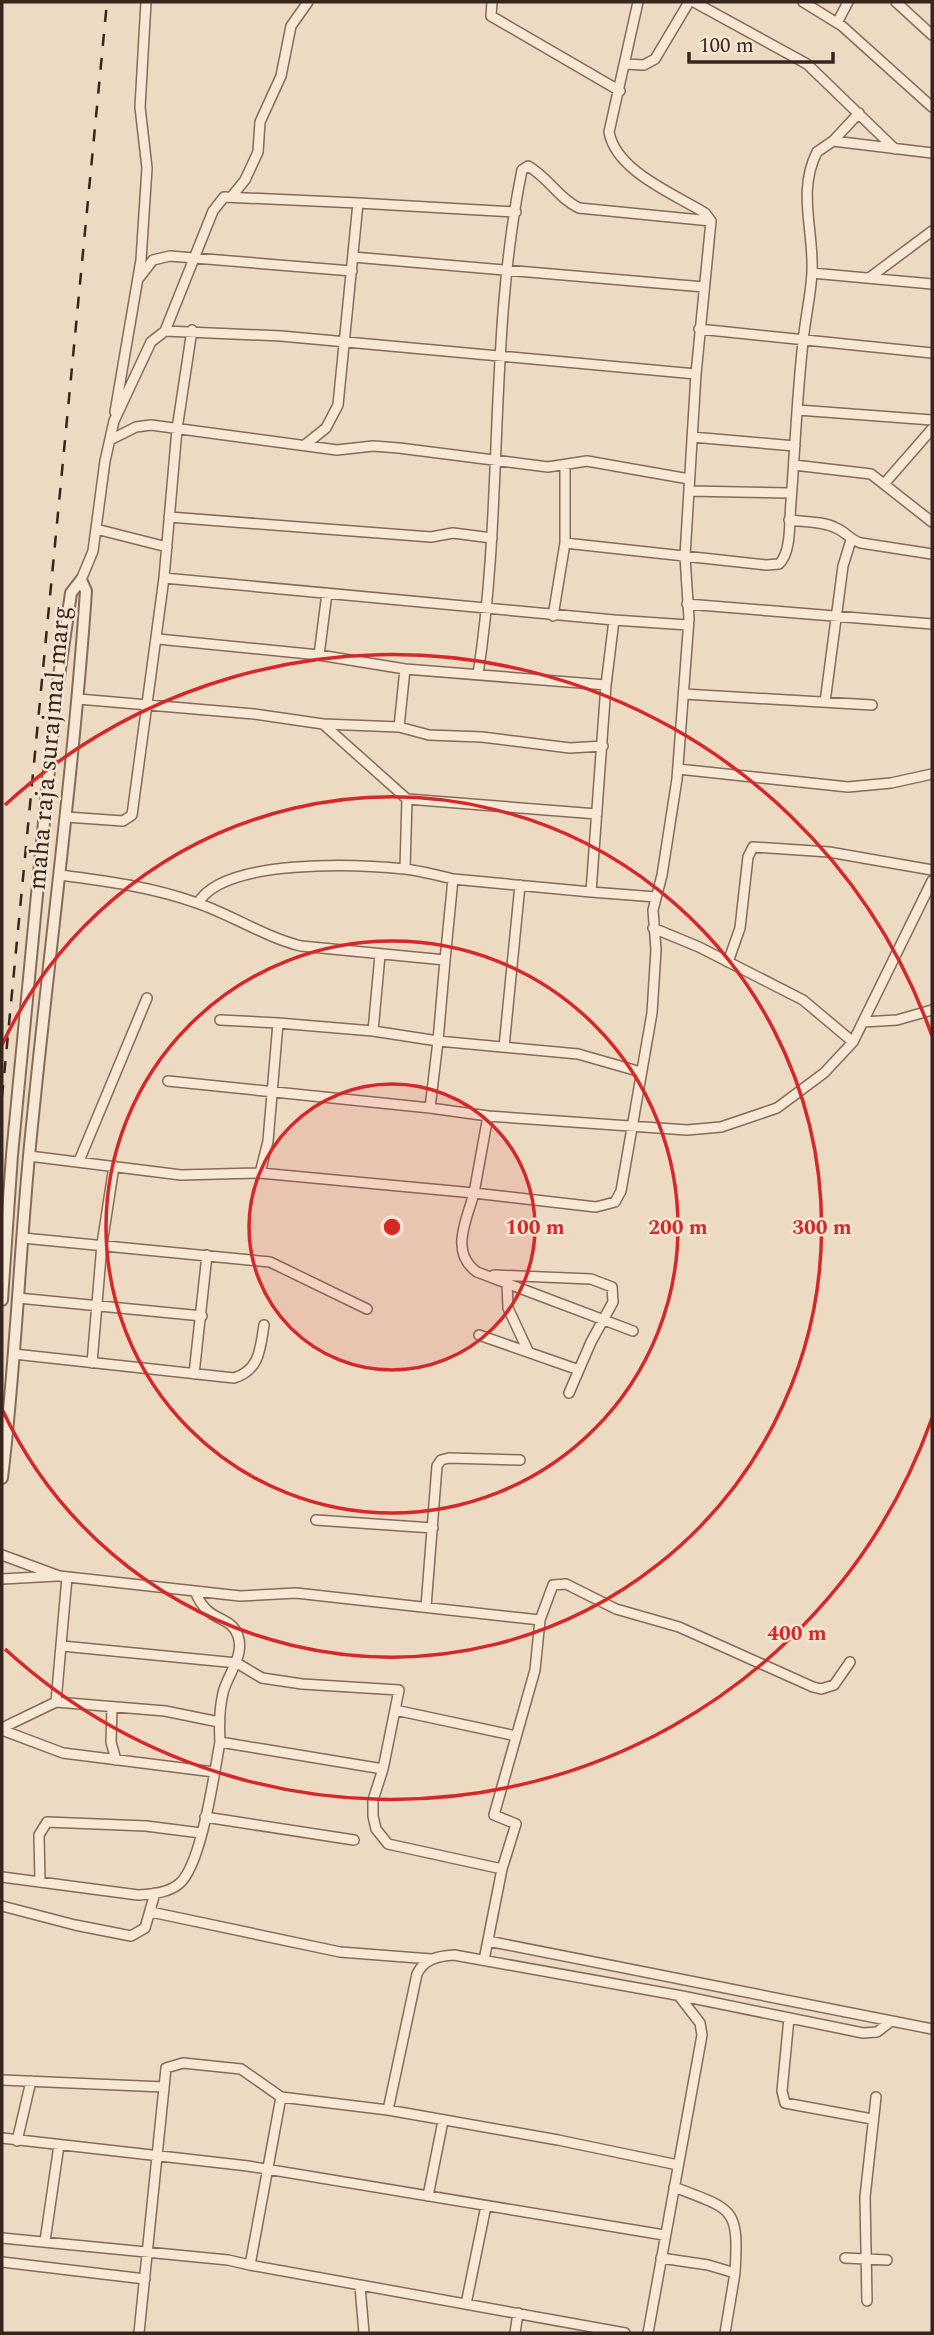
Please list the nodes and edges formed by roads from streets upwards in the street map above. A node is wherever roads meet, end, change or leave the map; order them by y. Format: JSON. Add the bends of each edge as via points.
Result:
{"nodes":[{"id":1,"x":146,"y":2,"type":"edge"},
{"id":2,"x":308,"y":2,"type":"edge"},
{"id":3,"x":492,"y":2,"type":"edge"},
{"id":4,"x":638,"y":2,"type":"edge"},
{"id":5,"x":691,"y":2,"type":"edge"},
{"id":6,"x":803,"y":2,"type":"edge"},
{"id":7,"x":848,"y":2,"type":"edge"},
{"id":8,"x":896,"y":2,"type":"edge"},
{"id":9,"x":837,"y":23,"type":"junction"},
{"id":10,"x":932,"y":34,"type":"edge"},
{"id":11,"x":625,"y":64,"type":"junction"},
{"id":12,"x":620,"y":91,"type":"junction"},
{"id":13,"x":932,"y":107,"type":"edge"},
{"id":14,"x":859,"y":113,"type":"junction"},
{"id":15,"x":833,"y":141,"type":"junction"},
{"id":16,"x":895,"y":149,"type":"junction"},
{"id":17,"x":932,"y":153,"type":"edge"},
{"id":18,"x":232,"y":196,"type":"junction"},
{"id":19,"x":358,"y":203,"type":"junction"},
{"id":20,"x":516,"y":212,"type":"junction"},
{"id":21,"x":711,"y":221,"type":"junction"},
{"id":22,"x":932,"y":230,"type":"edge"},
{"id":23,"x":353,"y":257,"type":"junction"},
{"id":24,"x":195,"y":258,"type":"junction"},
{"id":25,"x":352,"y":271,"type":"junction"},
{"id":26,"x":508,"y":271,"type":"junction"},
{"id":27,"x":812,"y":273,"type":"junction"},
{"id":28,"x":139,"y":278,"type":"junction"},
{"id":29,"x":869,"y":278,"type":"junction"},
{"id":30,"x":932,"y":284,"type":"edge"},
{"id":31,"x":704,"y":287,"type":"junction"},
{"id":32,"x":699,"y":329,"type":"junction"},
{"id":33,"x":192,"y":330,"type":"junction"},
{"id":34,"x":165,"y":331,"type":"junction"},
{"id":35,"x":343,"y":342,"type":"junction"},
{"id":36,"x":803,"y":342,"type":"junction"},
{"id":37,"x":932,"y":353,"type":"edge"},
{"id":38,"x":499,"y":356,"type":"junction"},
{"id":39,"x":696,"y":374,"type":"junction"},
{"id":40,"x":798,"y":410,"type":"junction"},
{"id":41,"x":932,"y":420,"type":"edge"},
{"id":42,"x":114,"y":421,"type":"junction"},
{"id":43,"x":177,"y":429,"type":"junction"},
{"id":44,"x":931,"y":433,"type":"edge"},
{"id":45,"x":692,"y":437,"type":"junction"},
{"id":46,"x":110,"y":440,"type":"junction"},
{"id":47,"x":306,"y":444,"type":"junction"},
{"id":48,"x":795,"y":446,"type":"junction"},
{"id":49,"x":496,"y":461,"type":"junction"},
{"id":50,"x":565,"y":465,"type":"junction"},
{"id":51,"x":794,"y":465,"type":"junction"},
{"id":52,"x":690,"y":479,"type":"junction"},
{"id":53,"x":884,"y":484,"type":"junction"},
{"id":54,"x":689,"y":491,"type":"junction"},
{"id":55,"x":791,"y":493,"type":"junction"},
{"id":56,"x":169,"y":517,"type":"junction"},
{"id":57,"x":789,"y":520,"type":"junction"},
{"id":58,"x":932,"y":522,"type":"edge"},
{"id":59,"x":96,"y":528,"type":"junction"},
{"id":60,"x":492,"y":538,"type":"junction"},
{"id":61,"x":851,"y":540,"type":"junction"},
{"id":62,"x":565,"y":543,"type":"junction"},
{"id":63,"x":167,"y":547,"type":"junction"},
{"id":64,"x":932,"y":554,"type":"edge"},
{"id":65,"x":685,"y":556,"type":"junction"},
{"id":66,"x":164,"y":578,"type":"junction"},
{"id":67,"x":81,"y":580,"type":"junction"},
{"id":68,"x":327,"y":593,"type":"junction"},
{"id":69,"x":687,"y":604,"type":"junction"},
{"id":70,"x":488,"y":608,"type":"junction"},
{"id":71,"x":553,"y":616,"type":"junction"},
{"id":72,"x":836,"y":618,"type":"junction"},
{"id":73,"x":614,"y":620,"type":"junction"},
{"id":74,"x":932,"y":624,"type":"edge"},
{"id":75,"x":688,"y":625,"type":"junction"},
{"id":76,"x":158,"y":639,"type":"junction"},
{"id":77,"x":320,"y":655,"type":"junction"},
{"id":78,"x":405,"y":669,"type":"junction"},
{"id":79,"x":478,"y":674,"type":"junction"},
{"id":80,"x":606,"y":685,"type":"junction"},
{"id":81,"x":684,"y":694,"type":"junction"},
{"id":82,"x":56,"y":697,"type":"junction"},
{"id":83,"x":78,"y":699,"type":"junction"},
{"id":84,"x":825,"y":702,"type":"junction"},
{"id":85,"x":149,"y":705,"type":"junction"},
{"id":86,"x":872,"y":705,"type":"dead end"},
{"id":87,"x":323,"y":724,"type":"junction"},
{"id":88,"x":399,"y":727,"type":"junction"},
{"id":89,"x":603,"y":746,"type":"junction"},
{"id":90,"x":678,"y":769,"type":"junction"},
{"id":91,"x":932,"y":774,"type":"edge"},
{"id":92,"x":407,"y":799,"type":"junction"},
{"id":93,"x":597,"y":814,"type":"junction"},
{"id":94,"x":66,"y":817,"type":"junction"},
{"id":95,"x":405,"y":869,"type":"junction"},
{"id":96,"x":932,"y":870,"type":"edge"},
{"id":97,"x":39,"y":875,"type":"junction"},
{"id":98,"x":61,"y":875,"type":"junction"},
{"id":99,"x":453,"y":878,"type":"junction"},
{"id":100,"x":932,"y":881,"type":"edge"},
{"id":101,"x":520,"y":885,"type":"junction"},
{"id":102,"x":591,"y":892,"type":"junction"},
{"id":103,"x":656,"y":897,"type":"junction"},
{"id":104,"x":198,"y":903,"type":"junction"},
{"id":105,"x":653,"y":928,"type":"junction"},
{"id":106,"x":380,"y":955,"type":"junction"},
{"id":107,"x":445,"y":960,"type":"junction"},
{"id":108,"x":728,"y":962,"type":"junction"},
{"id":109,"x":147,"y":998,"type":"dead end"},
{"id":110,"x":932,"y":1010,"type":"edge"},
{"id":111,"x":220,"y":1020,"type":"dead end"},
{"id":112,"x":863,"y":1022,"type":"junction"},
{"id":113,"x":278,"y":1023,"type":"junction"},
{"id":114,"x":373,"y":1031,"type":"junction"},
{"id":115,"x":438,"y":1041,"type":"junction"},
{"id":116,"x":853,"y":1042,"type":"junction"},
{"id":117,"x":504,"y":1047,"type":"junction"},
{"id":118,"x":641,"y":1072,"type":"junction"},
{"id":119,"x":168,"y":1081,"type":"dead end"},
{"id":120,"x":272,"y":1093,"type":"junction"},
{"id":121,"x":430,"y":1108,"type":"junction"},
{"id":122,"x":488,"y":1116,"type":"junction"},
{"id":123,"x":631,"y":1125,"type":"junction"},
{"id":124,"x":12,"y":1155,"type":"junction"},
{"id":125,"x":29,"y":1156,"type":"junction"},
{"id":126,"x":79,"y":1161,"type":"junction"},
{"id":127,"x":114,"y":1166,"type":"junction"},
{"id":128,"x":260,"y":1174,"type":"junction"},
{"id":129,"x":474,"y":1192,"type":"junction"},
{"id":130,"x":23,"y":1238,"type":"junction"},
{"id":131,"x":102,"y":1244,"type":"junction"},
{"id":132,"x":207,"y":1255,"type":"junction"},
{"id":133,"x":484,"y":1275,"type":"junction"},
{"id":134,"x":507,"y":1283,"type":"junction"},
{"id":135,"x":18,"y":1298,"type":"junction"},
{"id":136,"x":2,"y":1300,"type":"edge"},
{"id":137,"x":98,"y":1306,"type":"junction"},
{"id":138,"x":368,"y":1309,"type":"dead end"},
{"id":139,"x":202,"y":1316,"type":"junction"},
{"id":140,"x":605,"y":1320,"type":"junction"},
{"id":141,"x":264,"y":1325,"type":"dead end"},
{"id":142,"x":633,"y":1331,"type":"dead end"},
{"id":143,"x":479,"y":1335,"type":"dead end"},
{"id":144,"x":528,"y":1351,"type":"junction"},
{"id":145,"x":14,"y":1354,"type":"junction"},
{"id":146,"x":92,"y":1363,"type":"junction"},
{"id":147,"x":579,"y":1370,"type":"junction"},
{"id":148,"x":194,"y":1374,"type":"junction"},
{"id":149,"x":569,"y":1393,"type":"dead end"},
{"id":150,"x":6,"y":1415,"type":"edge"},
{"id":151,"x":520,"y":1461,"type":"dead end"},
{"id":152,"x":2,"y":1478,"type":"edge"},
{"id":153,"x":316,"y":1520,"type":"dead end"},
{"id":154,"x":433,"y":1528,"type":"junction"},
{"id":155,"x":2,"y":1555,"type":"edge"},
{"id":156,"x":63,"y":1577,"type":"junction"},
{"id":157,"x":2,"y":1579,"type":"edge"},
{"id":158,"x":195,"y":1591,"type":"junction"},
{"id":159,"x":426,"y":1607,"type":"junction"},
{"id":160,"x":540,"y":1620,"type":"junction"},
{"id":161,"x":62,"y":1646,"type":"junction"},
{"id":162,"x":850,"y":1662,"type":"dead end"},
{"id":163,"x":237,"y":1663,"type":"junction"},
{"id":164,"x":56,"y":1702,"type":"junction"},
{"id":165,"x":113,"y":1708,"type":"junction"},
{"id":166,"x":395,"y":1710,"type":"junction"},
{"id":167,"x":219,"y":1722,"type":"junction"},
{"id":168,"x":2,"y":1729,"type":"edge"},
{"id":169,"x":516,"y":1736,"type":"junction"},
{"id":170,"x":220,"y":1742,"type":"junction"},
{"id":171,"x":116,"y":1760,"type":"junction"},
{"id":172,"x":383,"y":1769,"type":"junction"},
{"id":173,"x":214,"y":1772,"type":"junction"},
{"id":174,"x":205,"y":1816,"type":"junction"},
{"id":175,"x":201,"y":1833,"type":"junction"},
{"id":176,"x":354,"y":1840,"type":"dead end"},
{"id":177,"x":502,"y":1869,"type":"junction"},
{"id":178,"x":2,"y":1877,"type":"edge"},
{"id":179,"x":40,"y":1882,"type":"junction"},
{"id":180,"x":155,"y":1893,"type":"junction"},
{"id":181,"x":2,"y":1906,"type":"edge"},
{"id":182,"x":151,"y":1912,"type":"junction"},
{"id":183,"x":488,"y":1941,"type":"junction"},
{"id":184,"x":432,"y":1959,"type":"junction"},
{"id":185,"x":484,"y":1961,"type":"junction"},
{"id":186,"x":677,"y":1995,"type":"junction"},
{"id":187,"x":789,"y":2018,"type":"junction"},
{"id":188,"x":890,"y":2022,"type":"junction"},
{"id":189,"x":932,"y":2029,"type":"edge"},
{"id":190,"x":2,"y":2080,"type":"edge"},
{"id":191,"x":32,"y":2081,"type":"junction"},
{"id":192,"x":164,"y":2087,"type":"junction"},
{"id":193,"x":281,"y":2097,"type":"junction"},
{"id":194,"x":876,"y":2098,"type":"dead end"},
{"id":195,"x":388,"y":2110,"type":"junction"},
{"id":196,"x":872,"y":2119,"type":"junction"},
{"id":197,"x":443,"y":2121,"type":"junction"},
{"id":198,"x":2,"y":2138,"type":"edge"},
{"id":199,"x":16,"y":2141,"type":"junction"},
{"id":200,"x":59,"y":2145,"type":"junction"},
{"id":201,"x":159,"y":2157,"type":"junction"},
{"id":202,"x":678,"y":2165,"type":"junction"},
{"id":203,"x":268,"y":2170,"type":"junction"},
{"id":204,"x":674,"y":2187,"type":"junction"},
{"id":205,"x":428,"y":2196,"type":"junction"},
{"id":206,"x":486,"y":2206,"type":"junction"},
{"id":207,"x":664,"y":2235,"type":"junction"},
{"id":208,"x":2,"y":2238,"type":"edge"},
{"id":209,"x":45,"y":2241,"type":"junction"},
{"id":210,"x":149,"y":2253,"type":"junction"},
{"id":211,"x":661,"y":2258,"type":"junction"},
{"id":212,"x":845,"y":2258,"type":"dead end"},
{"id":213,"x":865,"y":2258,"type":"junction"},
{"id":214,"x":887,"y":2260,"type":"dead end"},
{"id":215,"x":2,"y":2262,"type":"edge"},
{"id":216,"x":250,"y":2265,"type":"junction"},
{"id":217,"x":735,"y":2273,"type":"junction"},
{"id":218,"x":145,"y":2279,"type":"junction"},
{"id":219,"x":360,"y":2286,"type":"junction"},
{"id":220,"x":867,"y":2301,"type":"dead end"},
{"id":221,"x":466,"y":2304,"type":"junction"},
{"id":222,"x":518,"y":2313,"type":"junction"},
{"id":223,"x":139,"y":2333,"type":"edge"},
{"id":224,"x":364,"y":2333,"type":"edge"},
{"id":225,"x":515,"y":2333,"type":"edge"},
{"id":226,"x":625,"y":2333,"type":"edge"},
{"id":227,"x":648,"y":2333,"type":"edge"},
{"id":228,"x":725,"y":2333,"type":"edge"}],
"edges":[{"from":1,"to":28,"type":"street","via":[[140,107],[147,168]]},
{"from":2,"to":18,"type":"street","via":[[291,26],[281,76],[260,122],[258,152]]},
{"from":3,"to":12,"type":"street","via":[[491,16]]},
{"from":4,"to":11,"type":"street"},
{"from":5,"to":11,"type":"street","via":[[655,59],[644,65]]},
{"from":5,"to":14,"type":"street","via":[[807,64]]},
{"from":6,"to":9,"type":"street"},
{"from":7,"to":9,"type":"street"},
{"from":8,"to":10,"type":"street"},
{"from":9,"to":13,"type":"street"},
{"from":11,"to":12,"type":"street"},
{"from":12,"to":21,"type":"street","via":[[609,132],[611,144],[641,174]]},
{"from":14,"to":15,"type":"street"},
{"from":14,"to":16,"type":"street"},
{"from":15,"to":16,"type":"street"},
{"from":15,"to":27,"type":"street","via":[[814,158],[805,200],[811,223]]},
{"from":16,"to":17,"type":"street"},
{"from":18,"to":19,"type":"street"},
{"from":18,"to":24,"type":"street","via":[[218,201]]},
{"from":19,"to":20,"type":"street"},
{"from":19,"to":23,"type":"street"},
{"from":20,"to":21,"type":"street","via":[[522,170],[528,166],[579,208]]},
{"from":20,"to":26,"type":"street"},
{"from":21,"to":31,"type":"street"},
{"from":22,"to":29,"type":"street"},
{"from":23,"to":25,"type":"street"},
{"from":23,"to":26,"type":"street"},
{"from":24,"to":25,"type":"street"},
{"from":24,"to":28,"type":"street","via":[[161,257]]},
{"from":24,"to":34,"type":"street"},
{"from":25,"to":35,"type":"street"},
{"from":26,"to":31,"type":"street"},
{"from":26,"to":38,"type":"street"},
{"from":27,"to":29,"type":"street"},
{"from":27,"to":36,"type":"street"},
{"from":28,"to":42,"type":"street"},
{"from":29,"to":30,"type":"street"},
{"from":31,"to":32,"type":"street"},
{"from":32,"to":36,"type":"street"},
{"from":32,"to":39,"type":"street"},
{"from":33,"to":34,"type":"street"},
{"from":33,"to":35,"type":"street"},
{"from":33,"to":43,"type":"street"},
{"from":34,"to":42,"type":"street","via":[[150,342]]},
{"from":35,"to":38,"type":"street"},
{"from":35,"to":47,"type":"street","via":[[335,417]]},
{"from":36,"to":37,"type":"street"},
{"from":36,"to":40,"type":"street"},
{"from":38,"to":39,"type":"street"},
{"from":38,"to":49,"type":"street"},
{"from":39,"to":45,"type":"street"},
{"from":40,"to":41,"type":"street"},
{"from":40,"to":48,"type":"street"},
{"from":42,"to":46,"type":"street"},
{"from":43,"to":46,"type":"street","via":[[143,425]]},
{"from":43,"to":47,"type":"street"},
{"from":43,"to":56,"type":"street"},
{"from":44,"to":53,"type":"street"},
{"from":45,"to":48,"type":"street"},
{"from":45,"to":52,"type":"street"},
{"from":46,"to":59,"type":"street"},
{"from":47,"to":49,"type":"street","via":[[337,450],[399,448]]},
{"from":48,"to":51,"type":"street"},
{"from":49,"to":50,"type":"street"},
{"from":49,"to":60,"type":"street"},
{"from":50,"to":52,"type":"street","via":[[587,461]]},
{"from":50,"to":62,"type":"street"},
{"from":51,"to":53,"type":"street","via":[[859,471]]},
{"from":51,"to":55,"type":"street"},
{"from":52,"to":54,"type":"street"},
{"from":53,"to":58,"type":"street"},
{"from":54,"to":55,"type":"street"},
{"from":54,"to":65,"type":"street"},
{"from":55,"to":57,"type":"street"},
{"from":56,"to":60,"type":"street"},
{"from":56,"to":63,"type":"street"},
{"from":57,"to":61,"type":"street","via":[[829,525]]},
{"from":57,"to":65,"type":"street","via":[[785,554],[779,564]]},
{"from":59,"to":63,"type":"street"},
{"from":59,"to":67,"type":"street"},
{"from":60,"to":70,"type":"street"},
{"from":61,"to":64,"type":"street"},
{"from":61,"to":72,"type":"street"},
{"from":62,"to":65,"type":"street"},
{"from":62,"to":71,"type":"street"},
{"from":63,"to":66,"type":"street"},
{"from":65,"to":69,"type":"street"},
{"from":66,"to":68,"type":"street"},
{"from":66,"to":76,"type":"street"},
{"from":67,"to":82,"type":"street","name":"maha raja surajmal marg","via":[[71,593]]},
{"from":67,"to":83,"type":"street","name":"maha raja surajmal marg","via":[[86,591]]},
{"from":68,"to":70,"type":"street"},
{"from":68,"to":77,"type":"street"},
{"from":69,"to":72,"type":"street"},
{"from":69,"to":75,"type":"street"},
{"from":70,"to":71,"type":"street"},
{"from":70,"to":79,"type":"street"},
{"from":71,"to":73,"type":"street"},
{"from":72,"to":74,"type":"street"},
{"from":72,"to":84,"type":"street"},
{"from":73,"to":75,"type":"street"},
{"from":73,"to":80,"type":"street"},
{"from":75,"to":81,"type":"street"},
{"from":76,"to":77,"type":"street"},
{"from":76,"to":85,"type":"street"},
{"from":77,"to":78,"type":"street"},
{"from":78,"to":79,"type":"street"},
{"from":78,"to":88,"type":"street"},
{"from":79,"to":80,"type":"street"},
{"from":80,"to":89,"type":"street"},
{"from":81,"to":84,"type":"street"},
{"from":81,"to":90,"type":"street"},
{"from":82,"to":83,"type":"street"},
{"from":82,"to":97,"type":"street","name":"maha raja surajmal marg"},
{"from":83,"to":85,"type":"street"},
{"from":83,"to":94,"type":"street","name":"maha raja surajmal marg"},
{"from":84,"to":86,"type":"street"},
{"from":85,"to":87,"type":"street"},
{"from":85,"to":94,"type":"street","via":[[130,818]]},
{"from":87,"to":88,"type":"street"},
{"from":87,"to":92,"type":"street"},
{"from":88,"to":89,"type":"street","via":[[429,735],[569,748]]},
{"from":89,"to":93,"type":"street"},
{"from":90,"to":91,"type":"street","via":[[856,787]]},
{"from":90,"to":103,"type":"street"},
{"from":92,"to":93,"type":"street"},
{"from":92,"to":95,"type":"street"},
{"from":93,"to":102,"type":"street"},
{"from":94,"to":98,"type":"street","name":"maha raja surajmal marg"},
{"from":95,"to":99,"type":"street"},
{"from":95,"to":104,"type":"street","via":[[310,866],[241,876],[213,886]]},
{"from":96,"to":108,"type":"street","via":[[829,852],[752,846],[740,928]]},
{"from":97,"to":98,"type":"street"},
{"from":97,"to":124,"type":"street","name":"maha raja surajmal marg"},
{"from":98,"to":104,"type":"street","via":[[146,887]]},
{"from":98,"to":125,"type":"street","name":"maha raja surajmal marg"},
{"from":99,"to":101,"type":"street"},
{"from":99,"to":107,"type":"street"},
{"from":100,"to":112,"type":"street"},
{"from":101,"to":102,"type":"street"},
{"from":101,"to":117,"type":"street"},
{"from":102,"to":103,"type":"street"},
{"from":103,"to":105,"type":"street"},
{"from":104,"to":106,"type":"street","via":[[279,941]]},
{"from":105,"to":108,"type":"street"},
{"from":105,"to":118,"type":"street","via":[[654,989]]},
{"from":106,"to":107,"type":"street"},
{"from":106,"to":114,"type":"street"},
{"from":107,"to":115,"type":"street"},
{"from":108,"to":116,"type":"street","via":[[803,1000]]},
{"from":109,"to":126,"type":"street"},
{"from":110,"to":112,"type":"street","via":[[897,1020]]},
{"from":111,"to":113,"type":"street"},
{"from":112,"to":116,"type":"street"},
{"from":113,"to":114,"type":"street"},
{"from":113,"to":120,"type":"street"},
{"from":114,"to":115,"type":"street"},
{"from":115,"to":117,"type":"street"},
{"from":115,"to":121,"type":"street"},
{"from":116,"to":123,"type":"street","via":[[824,1073],[777,1108],[721,1127],[687,1130]]},
{"from":117,"to":118,"type":"street","via":[[578,1054]]},
{"from":118,"to":123,"type":"street"},
{"from":119,"to":120,"type":"street"},
{"from":120,"to":121,"type":"street"},
{"from":120,"to":128,"type":"street"},
{"from":121,"to":122,"type":"street"},
{"from":122,"to":123,"type":"street"},
{"from":122,"to":129,"type":"street"},
{"from":123,"to":129,"type":"street","via":[[621,1191],[609,1206]]},
{"from":124,"to":125,"type":"street"},
{"from":124,"to":136,"type":"street","name":"maha raja surajmal marg"},
{"from":125,"to":126,"type":"street"},
{"from":125,"to":130,"type":"street","name":"maha raja surajmal marg"},
{"from":126,"to":127,"type":"street"},
{"from":127,"to":128,"type":"street","via":[[181,1175]]},
{"from":127,"to":131,"type":"street"},
{"from":128,"to":129,"type":"street"},
{"from":129,"to":133,"type":"street","via":[[460,1247],[468,1266]]},
{"from":130,"to":131,"type":"street"},
{"from":130,"to":135,"type":"street","name":"maha raja surajmal marg"},
{"from":131,"to":132,"type":"street"},
{"from":131,"to":137,"type":"street"},
{"from":132,"to":138,"type":"street","via":[[270,1262]]},
{"from":132,"to":139,"type":"street"},
{"from":133,"to":134,"type":"street"},
{"from":133,"to":140,"type":"street","via":[[603,1282],[614,1292]]},
{"from":134,"to":140,"type":"street"},
{"from":134,"to":144,"type":"street","via":[[508,1308]]},
{"from":135,"to":137,"type":"street"},
{"from":135,"to":145,"type":"street","name":"maha raja surajmal marg"},
{"from":137,"to":139,"type":"street"},
{"from":137,"to":146,"type":"street"},
{"from":139,"to":148,"type":"street"},
{"from":140,"to":142,"type":"street"},
{"from":140,"to":147,"type":"street"},
{"from":141,"to":148,"type":"street","via":[[258,1357],[245,1375]]},
{"from":143,"to":144,"type":"street"},
{"from":144,"to":147,"type":"street"},
{"from":145,"to":146,"type":"street"},
{"from":145,"to":150,"type":"street","name":"maha raja surajmal marg"},
{"from":146,"to":148,"type":"street"},
{"from":147,"to":149,"type":"street"},
{"from":150,"to":152,"type":"street","name":"maha raja surajmal marg"},
{"from":151,"to":154,"type":"street","via":[[441,1460],[435,1474]]},
{"from":153,"to":154,"type":"street"},
{"from":154,"to":159,"type":"street"},
{"from":155,"to":156,"type":"street"},
{"from":156,"to":157,"type":"street"},
{"from":156,"to":158,"type":"street"},
{"from":156,"to":161,"type":"street"},
{"from":158,"to":159,"type":"street","via":[[240,1596],[296,1593]]},
{"from":158,"to":163,"type":"street","via":[[208,1614],[232,1625],[239,1637]]},
{"from":159,"to":160,"type":"street"},
{"from":160,"to":162,"type":"street","via":[[553,1585],[566,1584],[616,1609],[679,1627],[813,1687],[834,1685]]},
{"from":160,"to":169,"type":"street","via":[[535,1670]]},
{"from":161,"to":163,"type":"street"},
{"from":161,"to":164,"type":"street"},
{"from":163,"to":166,"type":"street","via":[[262,1678],[399,1690]]},
{"from":163,"to":167,"type":"street","via":[[228,1676]]},
{"from":164,"to":165,"type":"street"},
{"from":164,"to":168,"type":"street"},
{"from":165,"to":167,"type":"street","via":[[165,1711]]},
{"from":165,"to":171,"type":"street","via":[[110,1742]]},
{"from":166,"to":169,"type":"street"},
{"from":166,"to":172,"type":"street"},
{"from":167,"to":170,"type":"street"},
{"from":168,"to":171,"type":"street","via":[[63,1754]]},
{"from":169,"to":177,"type":"street","via":[[494,1815],[516,1824]]},
{"from":170,"to":172,"type":"street"},
{"from":170,"to":173,"type":"street"},
{"from":171,"to":173,"type":"street"},
{"from":172,"to":177,"type":"street","via":[[373,1816],[388,1844]]},
{"from":173,"to":174,"type":"street"},
{"from":174,"to":175,"type":"street"},
{"from":174,"to":176,"type":"street"},
{"from":175,"to":179,"type":"street","via":[[47,1822],[39,1835]]},
{"from":175,"to":180,"type":"street","via":[[190,1869],[180,1883]]},
{"from":177,"to":183,"type":"street"},
{"from":178,"to":179,"type":"street"},
{"from":179,"to":180,"type":"street","via":[[138,1895]]},
{"from":180,"to":182,"type":"street"},
{"from":181,"to":182,"type":"street","via":[[131,1936],[145,1928]]},
{"from":182,"to":184,"type":"street","via":[[340,1952]]},
{"from":183,"to":185,"type":"street"},
{"from":183,"to":188,"type":"street"},
{"from":184,"to":185,"type":"street","via":[[454,1955]]},
{"from":184,"to":195,"type":"street","via":[[420,1966],[411,1993]]},
{"from":185,"to":186,"type":"street"},
{"from":186,"to":187,"type":"street"},
{"from":186,"to":202,"type":"street","via":[[700,2023],[702,2035]]},
{"from":187,"to":188,"type":"street","via":[[863,2033],[877,2032]]},
{"from":187,"to":196,"type":"street","via":[[782,2091],[785,2102]]},
{"from":188,"to":189,"type":"street"},
{"from":190,"to":191,"type":"street"},
{"from":191,"to":192,"type":"street"},
{"from":191,"to":199,"type":"street"},
{"from":192,"to":193,"type":"street","via":[[166,2068],[183,2063],[249,2072]]},
{"from":192,"to":201,"type":"street"},
{"from":193,"to":195,"type":"street"},
{"from":193,"to":203,"type":"street"},
{"from":194,"to":196,"type":"street"},
{"from":195,"to":197,"type":"street"},
{"from":196,"to":213,"type":"street"},
{"from":197,"to":202,"type":"street"},
{"from":197,"to":205,"type":"street"},
{"from":198,"to":199,"type":"street"},
{"from":199,"to":200,"type":"street"},
{"from":200,"to":201,"type":"street"},
{"from":200,"to":209,"type":"street"},
{"from":201,"to":203,"type":"street"},
{"from":201,"to":210,"type":"street"},
{"from":202,"to":204,"type":"street"},
{"from":203,"to":205,"type":"street"},
{"from":203,"to":216,"type":"street"},
{"from":204,"to":207,"type":"street"},
{"from":204,"to":217,"type":"street","via":[[714,2202],[734,2217],[738,2234]]},
{"from":205,"to":206,"type":"street"},
{"from":206,"to":207,"type":"street"},
{"from":206,"to":221,"type":"street"},
{"from":207,"to":211,"type":"street"},
{"from":208,"to":209,"type":"street"},
{"from":209,"to":210,"type":"street"},
{"from":210,"to":216,"type":"street"},
{"from":210,"to":218,"type":"street"},
{"from":211,"to":217,"type":"street"},
{"from":211,"to":227,"type":"street"},
{"from":212,"to":213,"type":"street"},
{"from":213,"to":214,"type":"street"},
{"from":213,"to":220,"type":"street"},
{"from":215,"to":218,"type":"street"},
{"from":216,"to":219,"type":"street"},
{"from":217,"to":228,"type":"street"},
{"from":218,"to":223,"type":"street"},
{"from":219,"to":221,"type":"street"},
{"from":219,"to":224,"type":"street"},
{"from":221,"to":222,"type":"street"},
{"from":222,"to":225,"type":"street"},
{"from":222,"to":226,"type":"street"}]}
